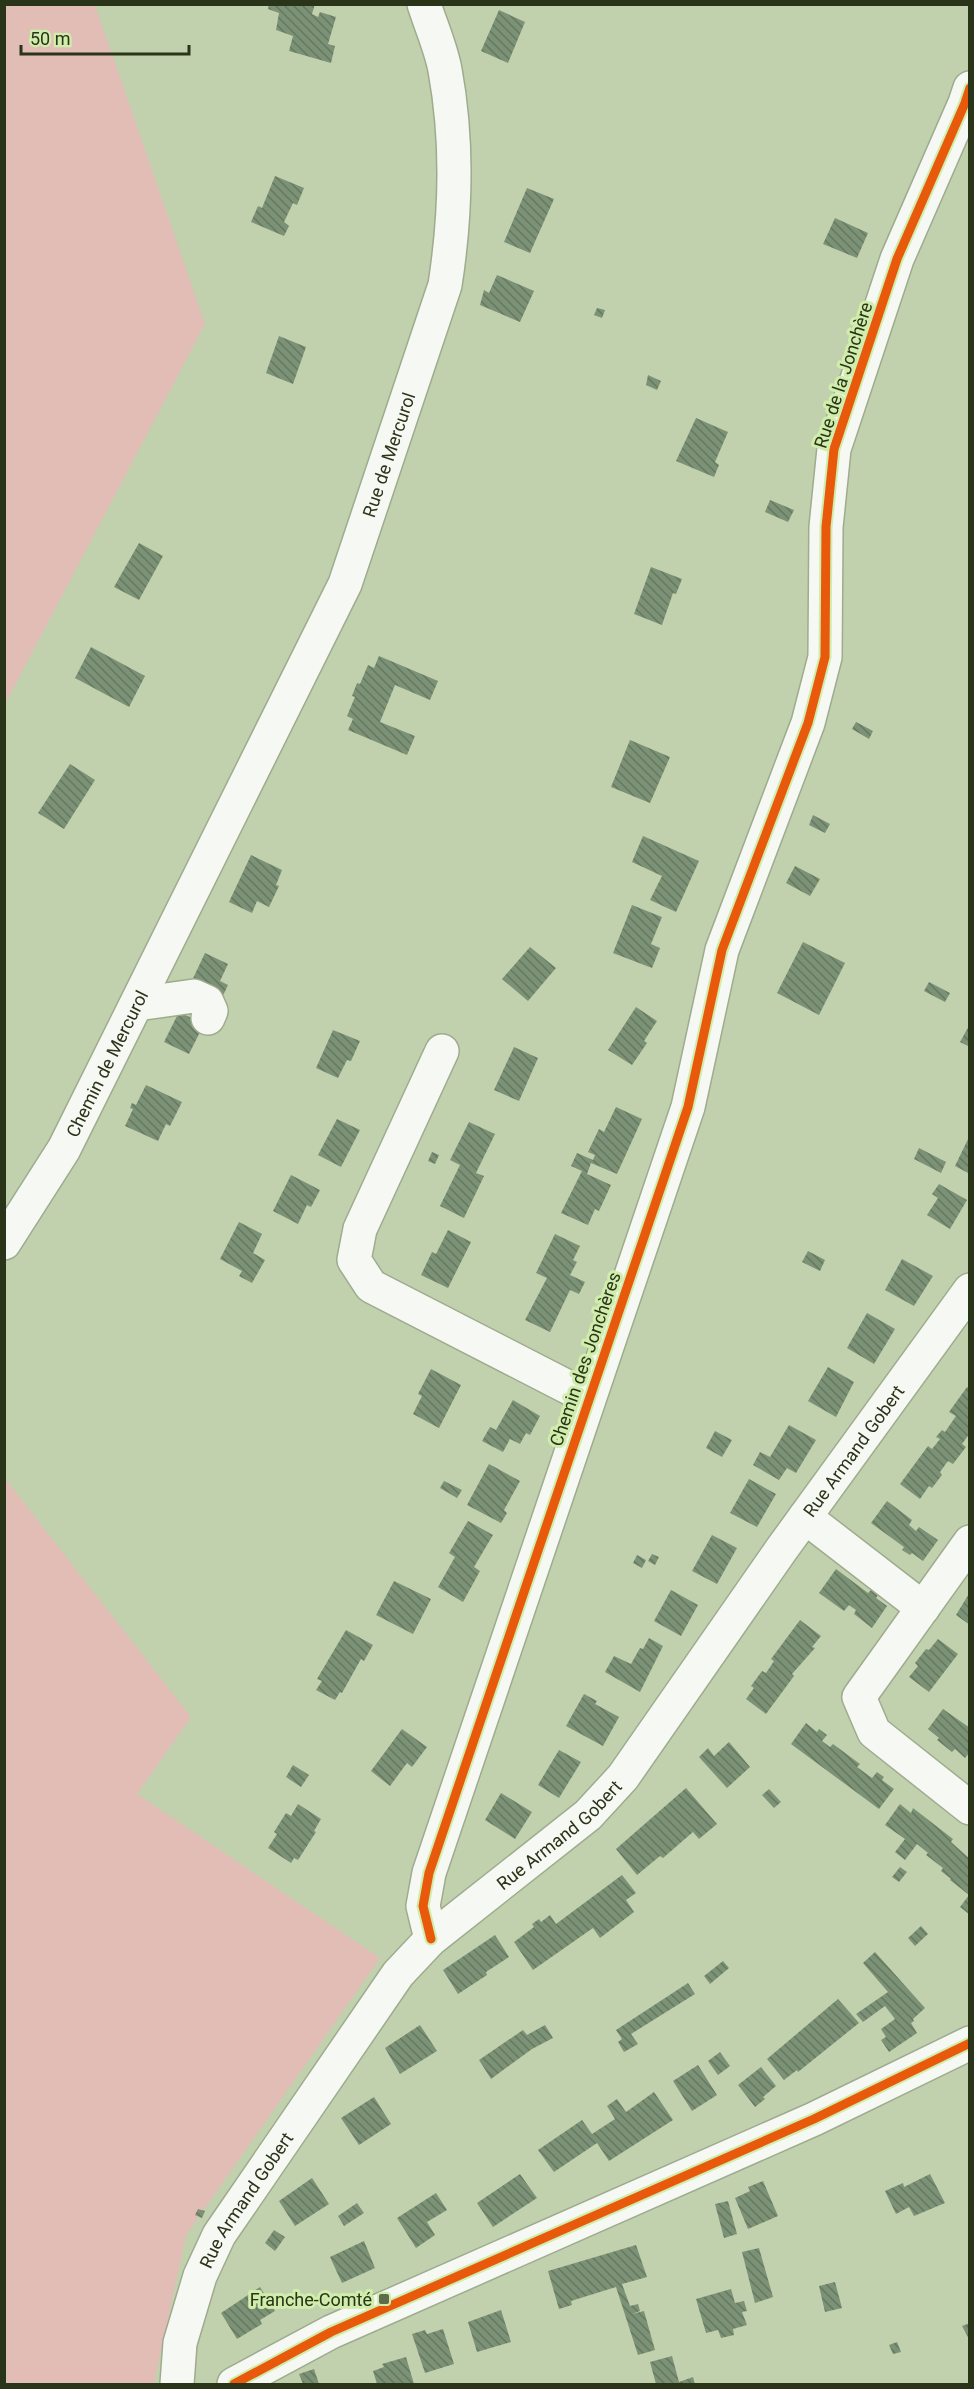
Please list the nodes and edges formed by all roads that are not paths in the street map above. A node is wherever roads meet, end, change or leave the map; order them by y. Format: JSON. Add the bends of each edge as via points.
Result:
{"nodes":[{"id":1,"x":424,"y":4,"type":"edge"},
{"id":2,"x":969,"y":88,"type":"edge"},
{"id":3,"x":783,"y":790,"type":"joint"},
{"id":4,"x":199,"y":878,"type":"joint"},
{"id":5,"x":137,"y":1004,"type":"junction"},
{"id":6,"x":208,"y":1018,"type":"dead end"},
{"id":7,"x":442,"y":1051,"type":"dead end"},
{"id":8,"x":4,"y":1243,"type":"edge"},
{"id":9,"x":969,"y":1290,"type":"edge"},
{"id":10,"x":589,"y":1398,"type":"junction"},
{"id":11,"x":805,"y":1517,"type":"junction"},
{"id":12,"x":969,"y":1542,"type":"edge"},
{"id":13,"x":923,"y":1608,"type":"junction"},
{"id":14,"x":969,"y":1808,"type":"edge"},
{"id":15,"x":431,"y":1939,"type":"junction"},
{"id":16,"x":969,"y":2043,"type":"edge"},
{"id":17,"x":177,"y":2385,"type":"edge"},
{"id":18,"x":234,"y":2385,"type":"edge"}],
"edges":[{"from":1,"to":4,"type":"street","name":"Rue de Mercurol","via":[[445,69],[454,148],[452,234],[444,285],[345,584]]},
{"from":2,"to":3,"type":"street","name":"Rue de la Jonchère","via":[[897,260],[834,449],[826,526],[825,657],[808,723]]},
{"from":3,"to":10,"type":"street","name":"Chemin des Jonchères","via":[[722,951],[688,1107]]},
{"from":4,"to":5,"type":"street","name":"Chemin de Mercurol"},
{"from":5,"to":6,"type":"street","via":[[194,996],[207,1002],[212,1011]]},
{"from":5,"to":8,"type":"street","name":"Chemin de Mercurol","via":[[64,1149]]},
{"from":7,"to":10,"type":"street","via":[[360,1229],[354,1260],[371,1286]]},
{"from":9,"to":11,"type":"street","name":"Rue Armand Gobert"},
{"from":10,"to":15,"type":"street","name":"Chemin des Jonchères","via":[[429,1873],[423,1906]]},
{"from":11,"to":13,"type":"street"},
{"from":11,"to":15,"type":"street","name":"Rue Armand Gobert","via":[[616,1784],[588,1815]]},
{"from":12,"to":13,"type":"street"},
{"from":13,"to":14,"type":"street","via":[[859,1697],[874,1732]]},
{"from":15,"to":17,"type":"street","name":"Rue Armand Gobert","via":[[398,1974],[219,2235],[200,2276],[180,2343]]},
{"from":16,"to":18,"type":"street","via":[[814,2119],[331,2332]]}]}
